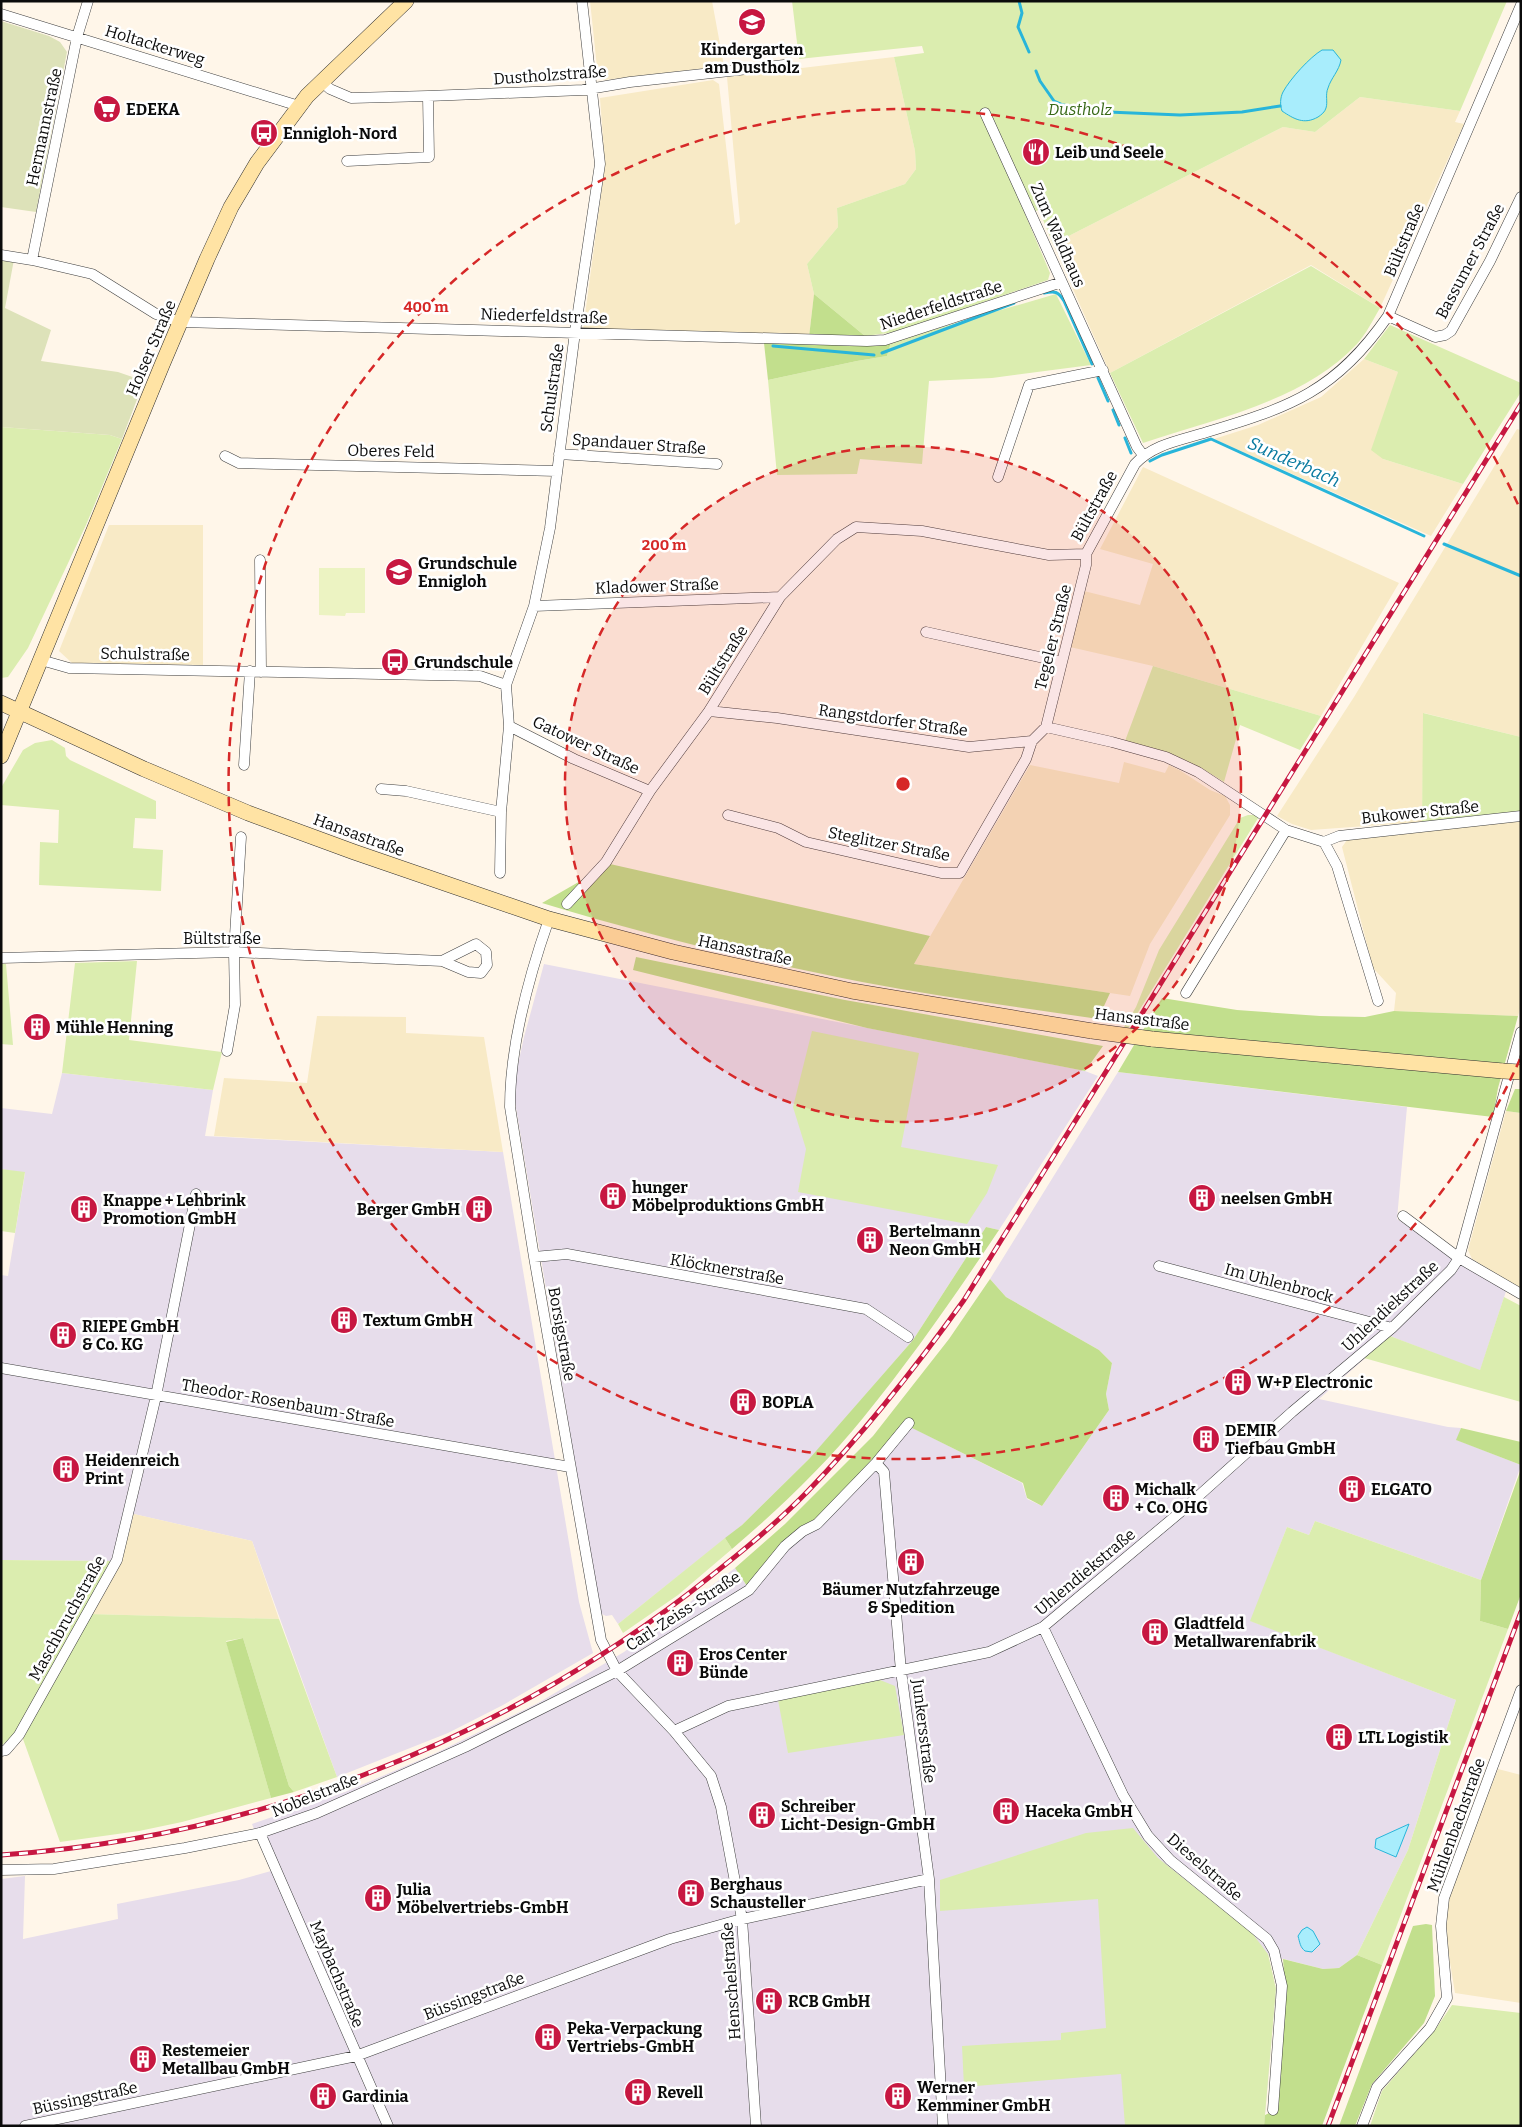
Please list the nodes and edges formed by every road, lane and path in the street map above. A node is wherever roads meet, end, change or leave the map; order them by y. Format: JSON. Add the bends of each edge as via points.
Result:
{"nodes":[{"id":1,"x":88,"y":1,"type":"edge"},
{"id":2,"x":582,"y":1,"type":"edge"},
{"id":3,"x":403,"y":2,"type":"edge"},
{"id":4,"x":1521,"y":5,"type":"edge"},
{"id":5,"x":1,"y":14,"type":"edge"},
{"id":6,"x":77,"y":38,"type":"junction"},
{"id":7,"x":784,"y":65,"type":"dead end"},
{"id":8,"x":321,"y":81,"type":"junction"},
{"id":9,"x":592,"y":89,"type":"junction"},
{"id":10,"x":428,"y":96,"type":"junction"},
{"id":11,"x":299,"y":106,"type":"junction"},
{"id":12,"x":985,"y":113,"type":"dead end"},
{"id":13,"x":347,"y":161,"type":"dead end"},
{"id":14,"x":1521,"y":197,"type":"edge"},
{"id":15,"x":1,"y":255,"type":"edge"},
{"id":16,"x":32,"y":260,"type":"junction"},
{"id":17,"x":1062,"y":282,"type":"junction"},
{"id":18,"x":1388,"y":316,"type":"junction"},
{"id":19,"x":180,"y":322,"type":"junction"},
{"id":20,"x":575,"y":332,"type":"junction"},
{"id":21,"x":1103,"y":370,"type":"junction"},
{"id":22,"x":559,"y":454,"type":"junction"},
{"id":23,"x":1143,"y":455,"type":"junction"},
{"id":24,"x":225,"y":456,"type":"dead end"},
{"id":25,"x":717,"y":464,"type":"dead end"},
{"id":26,"x":556,"y":471,"type":"junction"},
{"id":27,"x":998,"y":477,"type":"dead end"},
{"id":28,"x":1086,"y":554,"type":"junction"},
{"id":29,"x":260,"y":560,"type":"dead end"},
{"id":30,"x":780,"y":597,"type":"junction"},
{"id":31,"x":534,"y":606,"type":"junction"},
{"id":32,"x":926,"y":632,"type":"dead end"},
{"id":33,"x":41,"y":660,"type":"junction"},
{"id":34,"x":1062,"y":662,"type":"junction"},
{"id":35,"x":250,"y":671,"type":"junction"},
{"id":36,"x":261,"y":672,"type":"junction"},
{"id":37,"x":506,"y":685,"type":"junction"},
{"id":38,"x":1,"y":703,"type":"edge"},
{"id":39,"x":19,"y":711,"type":"junction"},
{"id":40,"x":709,"y":711,"type":"junction"},
{"id":41,"x":508,"y":712,"type":"joint"},
{"id":42,"x":509,"y":726,"type":"junction"},
{"id":43,"x":1046,"y":727,"type":"junction"},
{"id":44,"x":1032,"y":741,"type":"junction"},
{"id":45,"x":1,"y":756,"type":"edge"},
{"id":46,"x":244,"y":765,"type":"dead end"},
{"id":47,"x":381,"y":789,"type":"dead end"},
{"id":48,"x":650,"y":791,"type":"junction"},
{"id":49,"x":501,"y":812,"type":"junction"},
{"id":50,"x":728,"y":815,"type":"dead end"},
{"id":51,"x":1521,"y":816,"type":"edge"},
{"id":52,"x":1286,"y":830,"type":"junction"},
{"id":53,"x":242,"y":837,"type":"dead end"},
{"id":54,"x":1324,"y":842,"type":"junction"},
{"id":55,"x":500,"y":873,"type":"dead end"},
{"id":56,"x":567,"y":904,"type":"dead end"},
{"id":57,"x":549,"y":919,"type":"junction"},
{"id":58,"x":234,"y":952,"type":"junction"},
{"id":59,"x":1,"y":958,"type":"edge"},
{"id":60,"x":442,"y":961,"type":"dead end"},
{"id":61,"x":1186,"y":993,"type":"dead end"},
{"id":62,"x":1378,"y":1001,"type":"dead end"},
{"id":63,"x":1521,"y":1032,"type":"edge"},
{"id":64,"x":227,"y":1051,"type":"dead end"},
{"id":65,"x":1520,"y":1072,"type":"edge"},
{"id":66,"x":196,"y":1194,"type":"dead end"},
{"id":67,"x":1403,"y":1216,"type":"dead end"},
{"id":68,"x":534,"y":1257,"type":"junction"},
{"id":69,"x":1459,"y":1258,"type":"junction"},
{"id":70,"x":1159,"y":1266,"type":"dead end"},
{"id":71,"x":1521,"y":1294,"type":"edge"},
{"id":72,"x":1392,"y":1328,"type":"junction"},
{"id":73,"x":908,"y":1337,"type":"dead end"},
{"id":74,"x":1,"y":1368,"type":"edge"},
{"id":75,"x":156,"y":1396,"type":"junction"},
{"id":76,"x":909,"y":1423,"type":"dead end"},
{"id":77,"x":876,"y":1463,"type":"junction"},
{"id":78,"x":570,"y":1467,"type":"junction"},
{"id":79,"x":1043,"y":1627,"type":"junction"},
{"id":80,"x":617,"y":1671,"type":"junction"},
{"id":81,"x":901,"y":1671,"type":"junction"},
{"id":82,"x":1521,"y":1690,"type":"edge"},
{"id":83,"x":674,"y":1731,"type":"junction"},
{"id":84,"x":1,"y":1752,"type":"edge"},
{"id":85,"x":260,"y":1833,"type":"junction"},
{"id":86,"x":1,"y":1870,"type":"edge"},
{"id":87,"x":928,"y":1879,"type":"junction"},
{"id":88,"x":742,"y":1919,"type":"junction"},
{"id":89,"x":356,"y":2056,"type":"junction"},
{"id":90,"x":1273,"y":2110,"type":"dead end"},
{"id":91,"x":25,"y":2126,"type":"edge"},
{"id":92,"x":388,"y":2126,"type":"edge"},
{"id":93,"x":756,"y":2126,"type":"edge"},
{"id":94,"x":943,"y":2126,"type":"edge"},
{"id":95,"x":1362,"y":2126,"type":"edge"}],
"edges":[{"from":1,"to":6,"type":"street","name":"Hermannstraße"},
{"from":2,"to":9,"type":"street","name":"Schulstraße"},
{"from":3,"to":8,"type":"main road","name":"Holser Straße"},
{"from":4,"to":18,"type":"street","name":"Bültstraße"},
{"from":5,"to":6,"type":"street","name":"Holtackerweg"},
{"from":6,"to":11,"type":"street","name":"Holtackerweg"},
{"from":6,"to":16,"type":"street","name":"Hermannstraße"},
{"from":7,"to":9,"type":"street","name":"Dustholzstraße"},
{"from":8,"to":10,"type":"street","name":"Dustholzstraße","via":[[330,89],[351,98]]},
{"from":8,"to":11,"type":"main road","name":"Holser Straße"},
{"from":9,"to":10,"type":"street","name":"Dustholzstraße"},
{"from":9,"to":20,"type":"street","name":"Schulstraße","via":[[600,164]]},
{"from":10,"to":13,"type":"street","via":[[429,157]]},
{"from":11,"to":19,"type":"main road","name":"Holser Straße","via":[[231,207]]},
{"from":12,"to":17,"type":"street","name":"Zum Waldhaus"},
{"from":14,"to":18,"type":"street","name":"Bassumer Straße","via":[[1451,331],[1434,337]]},
{"from":15,"to":16,"type":"street","name":"Niederfeldstraße"},
{"from":16,"to":19,"type":"street","name":"Niederfeldstraße","via":[[92,274],[156,314]]},
{"from":17,"to":20,"type":"street","name":"Niederfeldstraße","via":[[879,341]]},
{"from":17,"to":21,"type":"street","name":"Zum Waldhaus"},
{"from":18,"to":23,"type":"street","name":"Bültstraße","via":[[1354,360],[1309,394],[1278,409],[1158,447]]},
{"from":19,"to":20,"type":"street","name":"Niederfeldstraße"},
{"from":19,"to":33,"type":"main road","name":"Holser Straße"},
{"from":20,"to":22,"type":"street","name":"Schulstraße"},
{"from":21,"to":23,"type":"street","name":"Zum Waldhaus"},
{"from":21,"to":27,"type":"street","via":[[1029,385]]},
{"from":22,"to":25,"type":"street","name":"Spandauer Straße"},
{"from":22,"to":26,"type":"street","name":"Schulstraße"},
{"from":23,"to":28,"type":"street","name":"Bültstraße"},
{"from":24,"to":26,"type":"street","name":"Oberes Feld","via":[[239,463]]},
{"from":26,"to":31,"type":"street","name":"Schulstraße","via":[[550,528]]},
{"from":28,"to":30,"type":"street","name":"Bültstraße","via":[[1049,555],[922,531],[856,527],[837,539]]},
{"from":28,"to":34,"type":"street","name":"Tegeler Straße"},
{"from":29,"to":36,"type":"street"},
{"from":30,"to":31,"type":"street","name":"Kladower Straße"},
{"from":30,"to":40,"type":"street","name":"Bültstraße"},
{"from":31,"to":37,"type":"street","name":"Schulstraße"},
{"from":32,"to":34,"type":"street"},
{"from":33,"to":35,"type":"street","name":"Schulstraße","via":[[69,668]]},
{"from":33,"to":39,"type":"main road","name":"Holser Straße"},
{"from":34,"to":43,"type":"street","name":"Tegeler Straße"},
{"from":35,"to":36,"type":"street","name":"Schulstraße"},
{"from":35,"to":46,"type":"street"},
{"from":36,"to":37,"type":"street","name":"Schulstraße","via":[[480,676]]},
{"from":37,"to":41,"type":"street","name":"Schulstraße"},
{"from":38,"to":39,"type":"main road","name":"Hansastraße"},
{"from":39,"to":45,"type":"main road","name":"Holser Straße"},
{"from":39,"to":57,"type":"main road","name":"Hansastraße","via":[[248,813]]},
{"from":40,"to":44,"type":"street","name":"Rangstdorfer Straße","via":[[969,747]]},
{"from":40,"to":48,"type":"street","name":"Bültstraße"},
{"from":41,"to":42,"type":"street","name":"Gatower Straße"},
{"from":42,"to":48,"type":"street","name":"Gatower Straße","via":[[574,759]]},
{"from":42,"to":49,"type":"street","name":"Gatower Straße"},
{"from":43,"to":44,"type":"street"},
{"from":43,"to":52,"type":"street","via":[[1166,757],[1198,772]]},
{"from":44,"to":50,"type":"street","name":"Steglitzer Straße","via":[[1026,759],[960,873],[941,872],[806,842],[778,828]]},
{"from":47,"to":49,"type":"street","via":[[406,790]]},
{"from":48,"to":56,"type":"street","name":"Bültstraße","via":[[606,862]]},
{"from":49,"to":55,"type":"street","name":"Gatower Straße"},
{"from":51,"to":54,"type":"street","name":"Bukower Straße","via":[[1339,836]]},
{"from":52,"to":54,"type":"street"},
{"from":52,"to":61,"type":"street"},
{"from":53,"to":58,"type":"street"},
{"from":54,"to":62,"type":"street","via":[[1337,866]]},
{"from":57,"to":65,"type":"main road","name":"Hansastraße","bridge":true,"via":[[673,952],[852,991],[1092,1031]]},
{"from":57,"to":68,"type":"street","name":"Borsigstraße","via":[[530,972],[510,1080],[510,1107]]},
{"from":58,"to":59,"type":"street","name":"Bültstraße"},
{"from":58,"to":60,"type":"street","name":"Bültstraße"},
{"from":58,"to":64,"type":"street","via":[[235,1005]]},
{"from":63,"to":69,"type":"street","name":"Uhlendiekstraße"},
{"from":66,"to":75,"type":"street","name":"Maschbruchstraße"},
{"from":67,"to":69,"type":"street"},
{"from":68,"to":73,"type":"street","name":"Klöcknerstraße","via":[[567,1254],[866,1309]]},
{"from":68,"to":78,"type":"street","name":"Borsigstraße"},
{"from":69,"to":71,"type":"street"},
{"from":69,"to":72,"type":"street","name":"Uhlendiekstraße","via":[[1451,1270]]},
{"from":70,"to":72,"type":"street","name":"Im Uhlenbrock"},
{"from":72,"to":79,"type":"street","name":"Uhlendiekstraße"},
{"from":74,"to":75,"type":"street","name":"Theodor-Rosenbaum-Straße"},
{"from":75,"to":78,"type":"street","name":"Theodor-Rosenbaum-Straße"},
{"from":75,"to":84,"type":"street","name":"Maschbruchstraße","via":[[117,1560],[19,1735]]},
{"from":76,"to":77,"type":"street","name":"Carl-Zeiss-Straße"},
{"from":77,"to":80,"type":"street","name":"Carl-Zeiss-Straße","via":[[817,1524],[785,1546],[748,1590]]},
{"from":77,"to":81,"type":"street","name":"Junkersstraße","via":[[884,1472]]},
{"from":78,"to":80,"type":"street","name":"Borsigstraße","via":[[598,1628],[606,1653]]},
{"from":79,"to":81,"type":"street","name":"Uhlendiekstraße","via":[[989,1652]]},
{"from":79,"to":90,"type":"street","name":"Dieselstraße","via":[[1123,1795],[1148,1836],[1170,1860],[1267,1939],[1274,1951],[1282,1986]]},
{"from":80,"to":83,"type":"street","name":"Borsigstraße"},
{"from":80,"to":85,"type":"street","name":"Nobelstraße","via":[[465,1747],[317,1813]]},
{"from":81,"to":83,"type":"street","name":"Uhlendiekstraße","via":[[728,1706]]},
{"from":81,"to":87,"type":"street","name":"Junkersstraße"},
{"from":82,"to":95,"type":"street","name":"Mühlenbachstraße","via":[[1444,1898],[1441,1926],[1447,1998],[1430,2028],[1377,2087]]},
{"from":83,"to":88,"type":"street","name":"Henschelstraße","via":[[710,1776],[721,1807]]},
{"from":85,"to":86,"type":"street","name":"Nobelstraße","via":[[54,1869]]},
{"from":85,"to":89,"type":"street","name":"Maybachstraße"},
{"from":87,"to":88,"type":"street","name":"Büssingstraße"},
{"from":87,"to":94,"type":"street","name":"Junkersstraße"},
{"from":88,"to":89,"type":"street","name":"Büssingstraße","via":[[670,1939]]},
{"from":88,"to":93,"type":"street","name":"Henschelstraße"},
{"from":89,"to":91,"type":"street","name":"Büssingstraße"},
{"from":89,"to":92,"type":"street","name":"Maybachstraße"}]}
